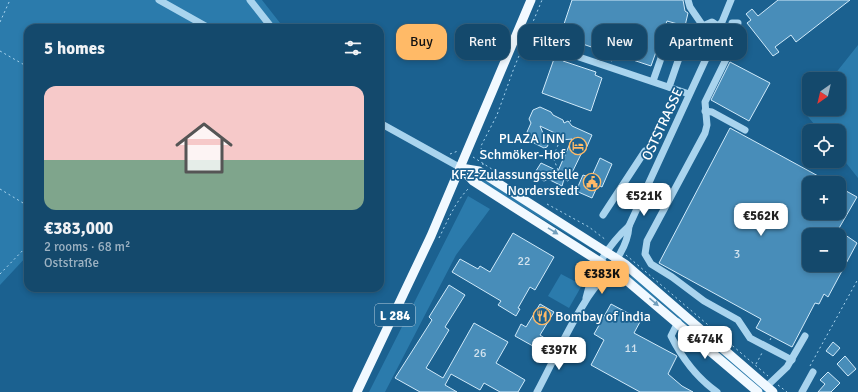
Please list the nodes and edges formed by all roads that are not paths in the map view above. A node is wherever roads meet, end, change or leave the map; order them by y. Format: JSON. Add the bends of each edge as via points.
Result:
{"nodes":[{"id":1,"x":159,"y":0,"type":"edge"},
{"id":2,"x":250,"y":0,"type":"edge"},
{"id":3,"x":531,"y":0,"type":"edge"},
{"id":4,"x":688,"y":0,"type":"edge"},
{"id":5,"x":731,"y":0,"type":"edge"},
{"id":6,"x":202,"y":24,"type":"edge"},
{"id":7,"x":269,"y":24,"type":"edge"},
{"id":8,"x":699,"y":24,"type":"edge"},
{"id":9,"x":721,"y":24,"type":"edge"},
{"id":10,"x":584,"y":59,"type":"edge"},
{"id":11,"x":661,"y":60,"type":"edge"},
{"id":12,"x":678,"y":60,"type":"edge"},
{"id":13,"x":705,"y":60,"type":"edge"},
{"id":14,"x":725,"y":60,"type":"edge"},
{"id":15,"x":653,"y":82,"type":"junction"},
{"id":16,"x":669,"y":87,"type":"junction"},
{"id":17,"x":689,"y":94,"type":"junction"},
{"id":18,"x":705,"y":111,"type":"junction"},
{"id":19,"x":384,"y":125,"type":"edge"},
{"id":20,"x":745,"y":130,"type":"dead end"},
{"id":21,"x":645,"y":151,"type":"dead end"},
{"id":22,"x":461,"y":168,"type":"junction"},
{"id":23,"x":603,"y":215,"type":"dead end"},
{"id":24,"x":629,"y":226,"type":"junction"},
{"id":25,"x":608,"y":252,"type":"junction"},
{"id":26,"x":621,"y":256,"type":"junction"},
{"id":27,"x":601,"y":262,"type":"junction"},
{"id":28,"x":610,"y":268,"type":"junction"},
{"id":29,"x":585,"y":301,"type":"junction"},
{"id":30,"x":678,"y":322,"type":"junction"},
{"id":31,"x":805,"y":336,"type":"dead end"},
{"id":32,"x":792,"y":360,"type":"junction"},
{"id":33,"x":810,"y":372,"type":"road end"},
{"id":34,"x":771,"y":386,"type":"edge"},
{"id":35,"x":357,"y":392,"type":"edge"},
{"id":36,"x":537,"y":392,"type":"edge"},
{"id":37,"x":716,"y":392,"type":"edge"},
{"id":38,"x":758,"y":392,"type":"edge"},
{"id":39,"x":802,"y":392,"type":"edge"}],
"edges":[{"from":1,"to":6,"type":"street"},
{"from":2,"to":7,"type":"street"},
{"from":3,"to":22,"type":"main road","number":"L 284"},
{"from":4,"to":8,"type":"street"},
{"from":5,"to":9,"type":"street","name":"OSTSTRASSE"},
{"from":10,"to":15,"type":"street"},
{"from":11,"to":15,"type":"street"},
{"from":12,"to":16,"type":"street"},
{"from":13,"to":17,"type":"street","name":"OSTSTRASSE"},
{"from":14,"to":18,"type":"street","via":[[706,97]]},
{"from":15,"to":16,"type":"street"},
{"from":16,"to":17,"type":"street"},
{"from":17,"to":24,"type":"street","name":"OSTSTRASSE"},
{"from":18,"to":20,"type":"street","via":[[712,112]]},
{"from":18,"to":32,"type":"street","via":[[705,133],[647,242],[646,258],[697,297],[742,323],[753,341]]},
{"from":19,"to":22,"type":"street"},
{"from":21,"to":23,"type":"street"},
{"from":22,"to":25,"type":"main road","via":[[479,171]]},
{"from":22,"to":27,"type":"main road","one_way":true,"via":[[473,181]]},
{"from":22,"to":35,"type":"main road","number":"L 284","via":[[411,282]]},
{"from":24,"to":25,"type":"street","name":"OSTSTRASSE"},
{"from":24,"to":26,"type":"street","name":"OSTSTRASSE"},
{"from":25,"to":26,"type":"main road"},
{"from":25,"to":27,"type":"street","name":"OSTSTRASSE"},
{"from":26,"to":28,"type":"street","name":"OSTSTRASSE"},
{"from":26,"to":34,"type":"main road","via":[[665,297]]},
{"from":27,"to":28,"type":"main road"},
{"from":27,"to":29,"type":"street","name":"OSTSTRASSE","via":[[589,284]]},
{"from":28,"to":29,"type":"street","name":"OSTSTRASSE"},
{"from":28,"to":30,"type":"main road","one_way":true},
{"from":29,"to":36,"type":"street","name":"OSTSTRASSE"},
{"from":30,"to":37,"type":"street","via":[[671,336],[676,346],[704,383]]},
{"from":30,"to":38,"type":"main road"},
{"from":31,"to":32,"type":"street"},
{"from":32,"to":34,"type":"street"},
{"from":33,"to":39,"type":"street"}]}
